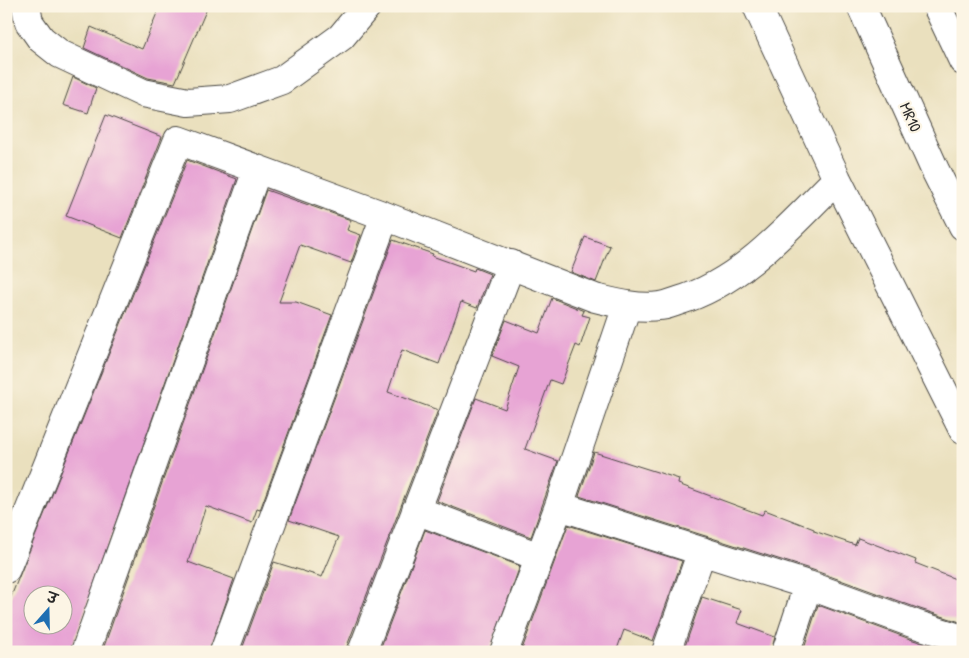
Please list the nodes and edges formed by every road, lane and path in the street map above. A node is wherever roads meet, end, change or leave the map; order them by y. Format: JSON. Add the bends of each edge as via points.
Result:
{"nodes":[{"id":1,"x":26,"y":6,"type":"edge"},
{"id":2,"x":367,"y":6,"type":"edge"},
{"id":3,"x":757,"y":6,"type":"edge"},
{"id":4,"x":861,"y":6,"type":"edge"},
{"id":5,"x":937,"y":6,"type":"edge"},
{"id":6,"x":963,"y":61,"type":"edge"},
{"id":7,"x":258,"y":170,"type":"junction"},
{"id":8,"x":837,"y":179,"type":"junction"},
{"id":9,"x":385,"y":216,"type":"junction"},
{"id":10,"x":963,"y":226,"type":"edge"},
{"id":11,"x":511,"y":264,"type":"junction"},
{"id":12,"x":628,"y":306,"type":"junction"},
{"id":13,"x":963,"y":430,"type":"edge"},
{"id":14,"x":559,"y":506,"type":"junction"},
{"id":15,"x":416,"y":510,"type":"junction"},
{"id":16,"x":702,"y":551,"type":"junction"},
{"id":17,"x":539,"y":557,"type":"junction"},
{"id":18,"x":6,"y":568,"type":"edge"},
{"id":19,"x":808,"y":585,"type":"junction"},
{"id":20,"x":963,"y":639,"type":"edge"},
{"id":21,"x":928,"y":640,"type":"edge"},
{"id":22,"x":85,"y":652,"type":"edge"},
{"id":23,"x":224,"y":652,"type":"edge"},
{"id":24,"x":362,"y":652,"type":"edge"},
{"id":25,"x":504,"y":652,"type":"edge"},
{"id":26,"x":666,"y":652,"type":"edge"},
{"id":27,"x":786,"y":652,"type":"edge"}],
"edges":[{"from":1,"to":2,"type":"street","via":[[29,22],[60,54],[143,93],[188,102],[230,99],[282,80],[341,37]]},
{"from":3,"to":8,"type":"street"},
{"from":4,"to":10,"type":"street","name":"MR10"},
{"from":5,"to":6,"type":"street"},
{"from":7,"to":9,"type":"street"},
{"from":7,"to":18,"type":"street","via":[[178,140]]},
{"from":7,"to":22,"type":"street"},
{"from":8,"to":12,"type":"street","via":[[778,238],[735,275],[692,297],[659,306]]},
{"from":8,"to":13,"type":"street"},
{"from":9,"to":11,"type":"street"},
{"from":9,"to":23,"type":"street"},
{"from":11,"to":12,"type":"street","via":[[595,298]]},
{"from":11,"to":15,"type":"street"},
{"from":12,"to":14,"type":"street"},
{"from":14,"to":16,"type":"street"},
{"from":14,"to":17,"type":"street"},
{"from":15,"to":17,"type":"street"},
{"from":15,"to":24,"type":"street"},
{"from":16,"to":19,"type":"street"},
{"from":16,"to":26,"type":"street"},
{"from":17,"to":25,"type":"street"},
{"from":19,"to":21,"type":"street"},
{"from":19,"to":27,"type":"street"},
{"from":20,"to":21,"type":"street"}]}
